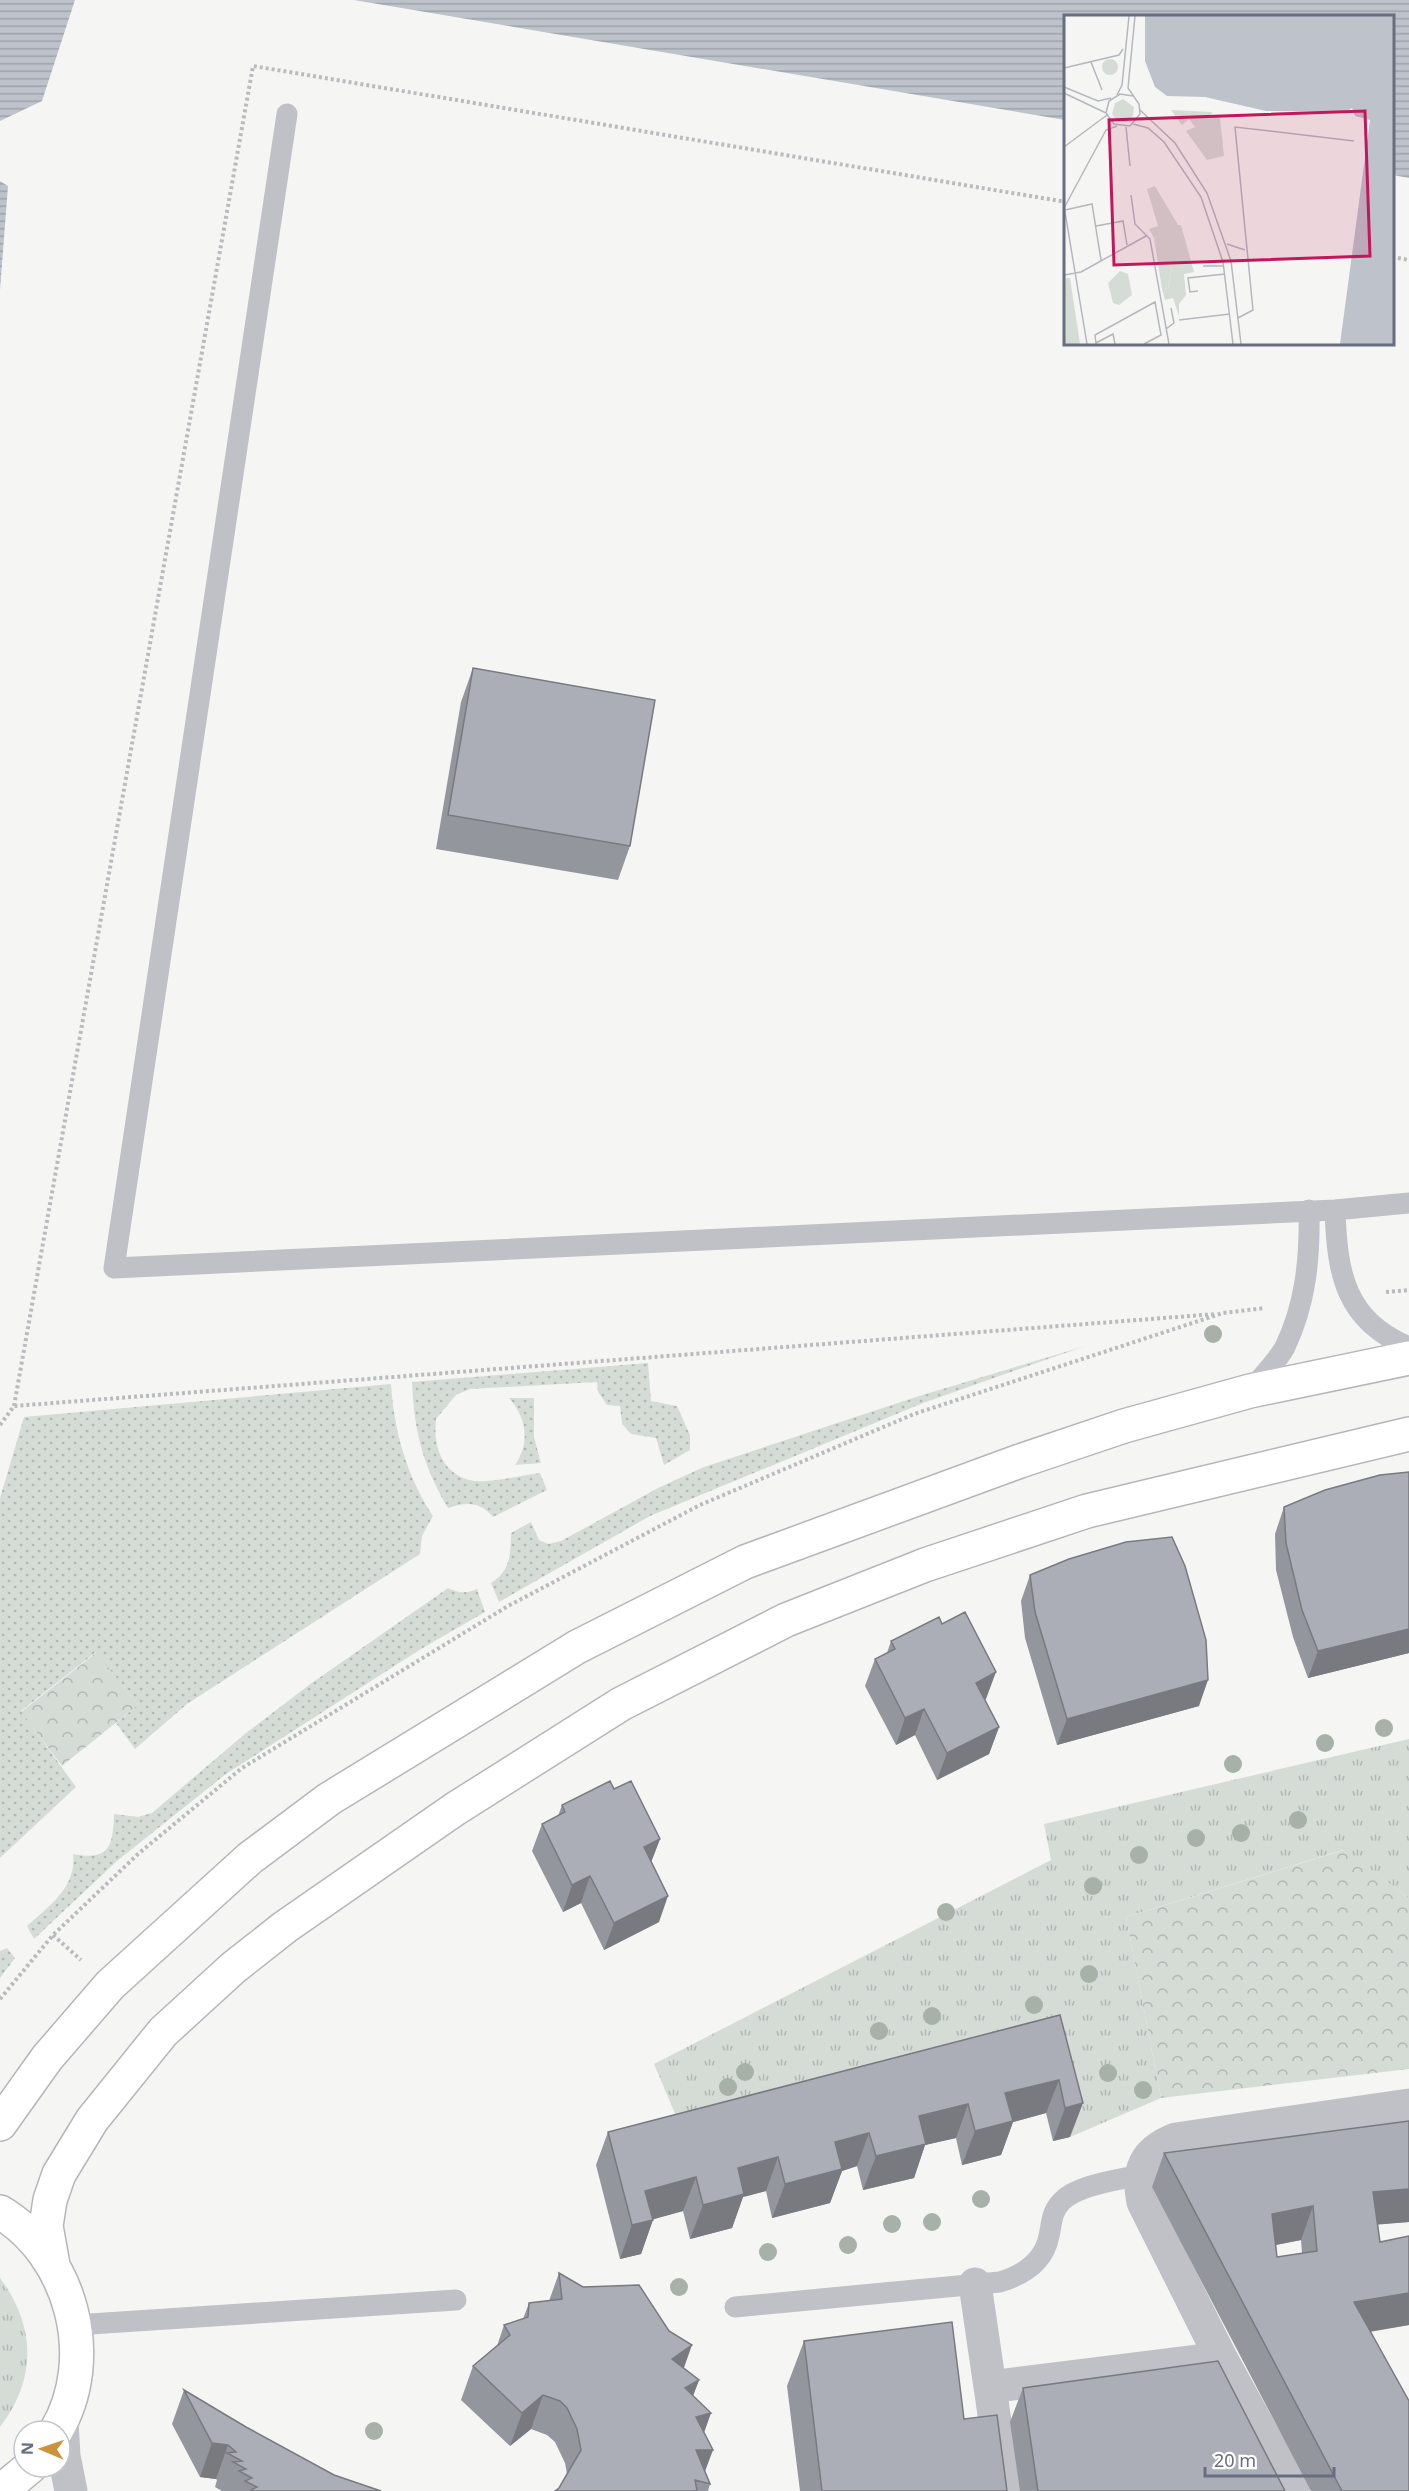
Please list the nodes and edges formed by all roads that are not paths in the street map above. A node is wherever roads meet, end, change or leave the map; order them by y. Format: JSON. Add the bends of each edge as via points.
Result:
{"nodes":[{"id":1,"x":287,"y":114,"type":"dead end"},
{"id":2,"x":1409,"y":1203,"type":"edge"},
{"id":3,"x":1309,"y":1210,"type":"junction"},
{"id":4,"x":1335,"y":1210,"type":"junction"},
{"id":5,"x":1409,"y":1347,"type":"edge"},
{"id":6,"x":1409,"y":1358,"type":"edge"},
{"id":7,"x":1251,"y":1391,"type":"junction"},
{"id":8,"x":1409,"y":1434,"type":"edge"},
{"id":9,"x":1409,"y":2105,"type":"edge"},
{"id":10,"x":0,"y":2124,"type":"edge"},
{"id":11,"x":1140,"y":2175,"type":"junction"},
{"id":12,"x":0,"y":2212,"type":"edge"},
{"id":13,"x":53,"y":2265,"type":"junction"},
{"id":14,"x":975,"y":2284,"type":"junction"},
{"id":15,"x":456,"y":2300,"type":"dead end"},
{"id":16,"x":735,"y":2307,"type":"dead end"},
{"id":17,"x":75,"y":2325,"type":"junction"},
{"id":18,"x":1221,"y":2358,"type":"junction"},
{"id":19,"x":990,"y":2387,"type":"junction"},
{"id":20,"x":62,"y":2419,"type":"edge"},
{"id":21,"x":16,"y":2479,"type":"edge"},
{"id":22,"x":1,"y":2491,"type":"edge"},
{"id":23,"x":1005,"y":2491,"type":"edge"},
{"id":24,"x":1294,"y":2491,"type":"edge"}],
"edges":[{"from":1,"to":3,"type":"lane","via":[[114,1268]]},
{"from":2,"to":4,"type":"lane"},
{"from":3,"to":4,"type":"lane"},
{"from":3,"to":7,"type":"lane","via":[[1310,1251],[1302,1303],[1284,1348]]},
{"from":4,"to":5,"type":"lane","via":[[1336,1245],[1349,1296],[1361,1315],[1392,1340]]},
{"from":6,"to":7,"type":"highway"},
{"from":7,"to":10,"type":"highway","via":[[1124,1426],[1020,1461],[745,1562],[577,1647],[329,1799],[250,1858],[110,1985],[47,2058]]},
{"from":8,"to":13,"type":"highway","via":[[1087,1511],[936,1562],[786,1620],[621,1704],[455,1809],[285,1927],[163,2032],[92,2120],[59,2174],[46,2226]]},
{"from":9,"to":11,"type":"street","via":[[1176,2139],[1153,2151]]},
{"from":11,"to":14,"type":"lane","via":[[1072,2193],[1054,2211],[1043,2253],[1032,2267],[1017,2277]]},
{"from":11,"to":18,"type":"street","via":[[1143,2202]]},
{"from":12,"to":13,"type":"highway","via":[[33,2240]]},
{"from":13,"to":17,"type":"highway"},
{"from":14,"to":16,"type":"lane"},
{"from":14,"to":19,"type":"street"},
{"from":15,"to":17,"type":"lane"},
{"from":17,"to":20,"type":"highway","via":[[76,2369]]},
{"from":18,"to":19,"type":"street"},
{"from":18,"to":24,"type":"street"},
{"from":19,"to":23,"type":"street"},
{"from":21,"to":22,"type":"highway"}]}
